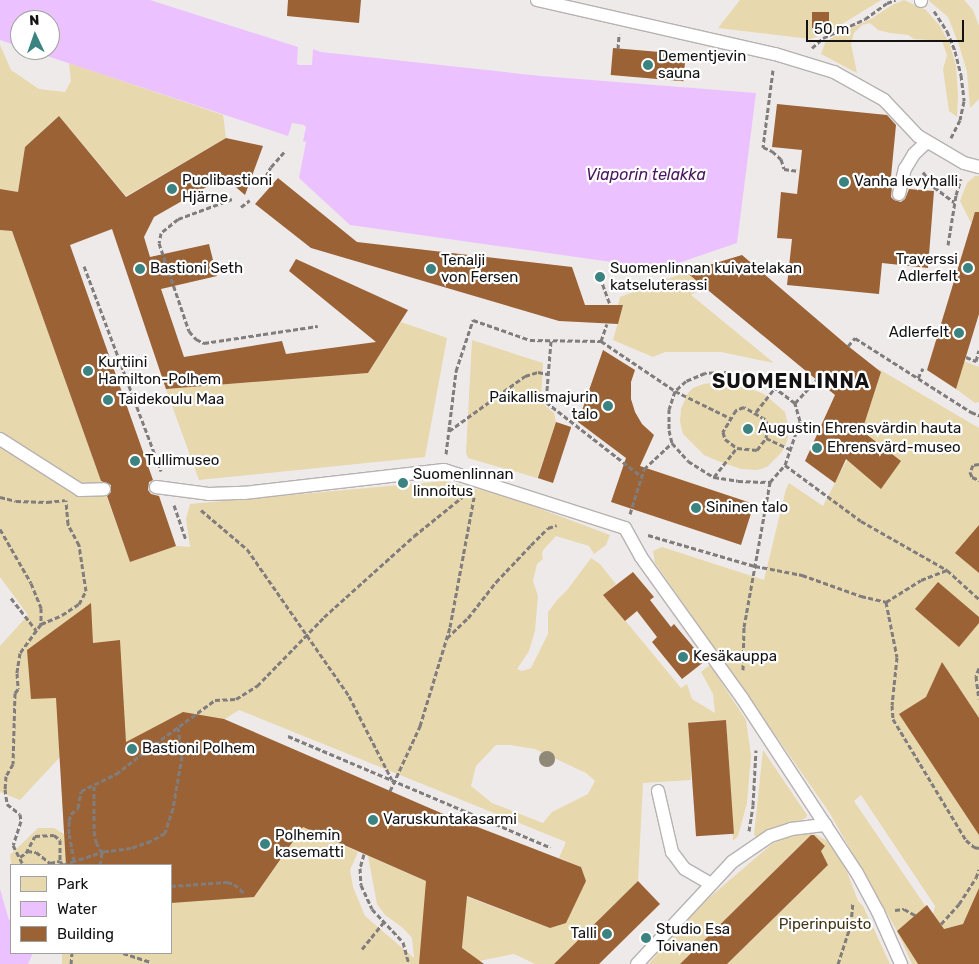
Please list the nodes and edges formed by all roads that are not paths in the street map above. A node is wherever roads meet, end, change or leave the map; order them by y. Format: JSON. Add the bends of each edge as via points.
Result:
{"nodes":[{"id":1,"x":537,"y":0,"type":"edge"},
{"id":2,"x":927,"y":142,"type":"junction"},
{"id":3,"x":979,"y":167,"type":"edge"},
{"id":4,"x":899,"y":194,"type":"dead end"},
{"id":5,"x":0,"y":438,"type":"edge"},
{"id":6,"x":167,"y":488,"type":"road end"},
{"id":7,"x":104,"y":489,"type":"dead end"},
{"id":8,"x":658,"y":791,"type":"dead end"},
{"id":9,"x":826,"y":825,"type":"junction"},
{"id":10,"x":711,"y":884,"type":"junction"},
{"id":11,"x":637,"y":964,"type":"edge"},
{"id":12,"x":901,"y":964,"type":"edge"}],
"edges":[{"from":1,"to":2,"type":"lane","via":[[775,54],[834,72],[884,100]]},
{"from":2,"to":3,"type":"lane","via":[[964,163]]},
{"from":2,"to":4,"type":"lane","via":[[916,151],[905,170]]},
{"from":5,"to":7,"type":"lane","via":[[80,490]]},
{"from":6,"to":9,"type":"lane","via":[[209,494],[244,493],[444,470],[625,528],[641,557],[742,698]]},
{"from":8,"to":10,"type":"lane","via":[[672,852],[684,869]]},
{"from":9,"to":10,"type":"lane","via":[[791,829],[770,836],[732,862]]},
{"from":9,"to":12,"type":"lane","via":[[857,873]]},
{"from":10,"to":11,"type":"lane"}]}
